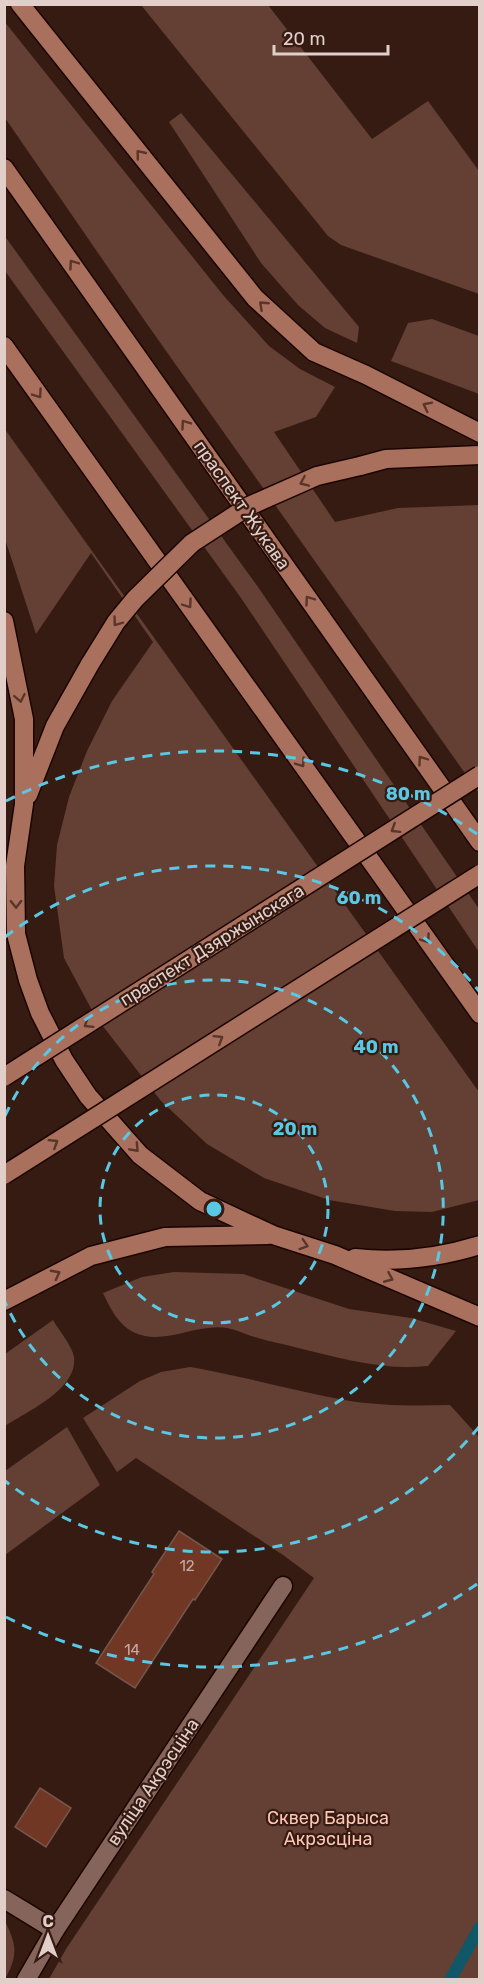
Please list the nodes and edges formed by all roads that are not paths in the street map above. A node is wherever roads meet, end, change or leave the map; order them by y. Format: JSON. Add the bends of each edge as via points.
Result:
{"nodes":[{"id":1,"x":20,"y":4,"type":"edge"},
{"id":2,"x":4,"y":168,"type":"edge"},
{"id":3,"x":4,"y":346,"type":"edge"},
{"id":4,"x":480,"y":433,"type":"edge"},
{"id":5,"x":480,"y":455,"type":"edge"},
{"id":6,"x":4,"y":621,"type":"edge"},
{"id":7,"x":480,"y":775,"type":"edge"},
{"id":8,"x":24,"y":804,"type":"junction"},
{"id":9,"x":480,"y":842,"type":"edge"},
{"id":10,"x":4,"y":849,"type":"edge"},
{"id":11,"x":480,"y":874,"type":"edge"},
{"id":12,"x":480,"y":1014,"type":"edge"},
{"id":13,"x":4,"y":1077,"type":"edge"},
{"id":14,"x":4,"y":1174,"type":"edge"},
{"id":15,"x":273,"y":1235,"type":"junction"},
{"id":16,"x":480,"y":1245,"type":"edge"},
{"id":17,"x":335,"y":1255,"type":"junction"},
{"id":18,"x":4,"y":1301,"type":"edge"},
{"id":19,"x":480,"y":1317,"type":"edge"},
{"id":20,"x":283,"y":1586,"type":"dead end"},
{"id":21,"x":4,"y":1899,"type":"edge"},
{"id":22,"x":55,"y":1930,"type":"junction"},
{"id":23,"x":26,"y":1980,"type":"edge"}],
"edges":[{"from":4,"to":1,"type":"main road","one_way":true,"via":[[314,352],[263,305]]},
{"from":9,"to":2,"type":"main road","name":"праспект Жукава","one_way":true},
{"from":3,"to":12,"type":"main road","one_way":true},
{"from":5,"to":8,"type":"main road","one_way":true,"bridge":true,"via":[[386,459],[317,476],[249,506],[192,543],[116,622],[55,726]]},
{"from":6,"to":8,"type":"main road","one_way":true,"via":[[24,719]]},
{"from":7,"to":13,"type":"main road","name":"праспект Дзяржынскага","one_way":true,"bridge":true},
{"from":8,"to":10,"type":"main road"},
{"from":8,"to":15,"type":"main road","one_way":true,"via":[[15,866],[16,934],[40,1013],[64,1060],[88,1096],[140,1155],[200,1200]]},
{"from":14,"to":11,"type":"main road","one_way":true,"bridge":true},
{"from":15,"to":17,"type":"main road","one_way":true},
{"from":18,"to":15,"type":"main road","one_way":true,"via":[[90,1256],[165,1237]]},
{"from":16,"to":17,"type":"main road","via":[[410,1260]]},
{"from":17,"to":19,"type":"main road","one_way":true},
{"from":20,"to":22,"type":"street","name":"вуліца Акрэсціна"},
{"from":21,"to":22,"type":"street"},
{"from":22,"to":23,"type":"street","name":"вуліца Акрэсціна"}]}
